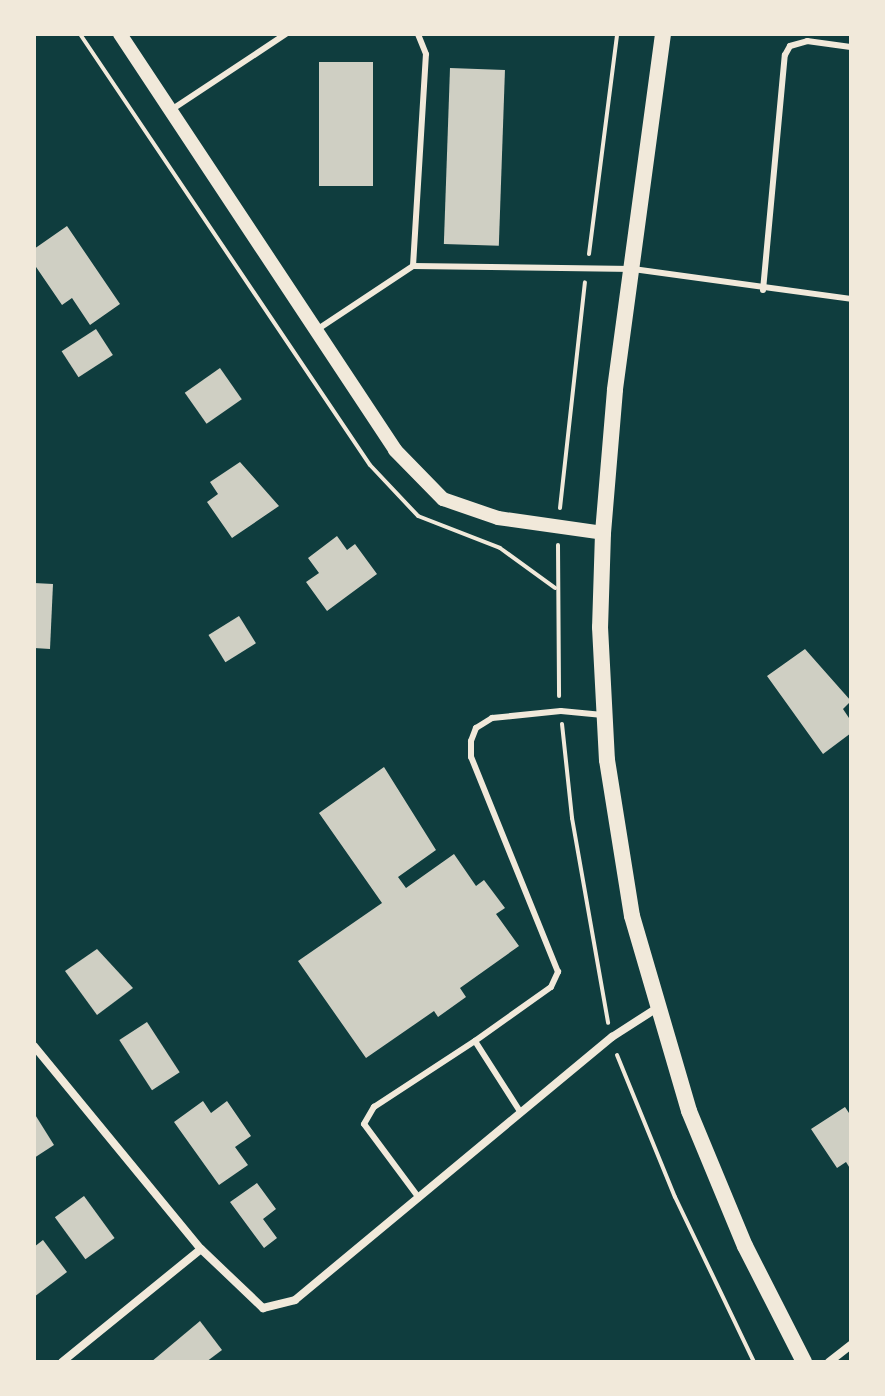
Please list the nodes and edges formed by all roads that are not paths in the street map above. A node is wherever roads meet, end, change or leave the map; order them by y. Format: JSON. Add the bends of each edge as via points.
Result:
{"nodes":[{"id":1,"x":120,"y":34,"type":"edge"},
{"id":2,"x":286,"y":34,"type":"edge"},
{"id":3,"x":418,"y":34,"type":"edge"},
{"id":4,"x":663,"y":34,"type":"edge"},
{"id":5,"x":851,"y":47,"type":"edge"},
{"id":6,"x":171,"y":110,"type":"junction"},
{"id":7,"x":413,"y":266,"type":"junction"},
{"id":8,"x":633,"y":269,"type":"junction"},
{"id":9,"x":763,"y":290,"type":"junction"},
{"id":10,"x":851,"y":299,"type":"edge"},
{"id":11,"x":316,"y":331,"type":"junction"},
{"id":12,"x":603,"y":533,"type":"junction"},
{"id":13,"x":603,"y":715,"type":"junction"},
{"id":14,"x":657,"y":1008,"type":"junction"},
{"id":15,"x":475,"y":1041,"type":"junction"},
{"id":16,"x":34,"y":1046,"type":"edge"},
{"id":17,"x":521,"y":1113,"type":"junction"},
{"id":18,"x":419,"y":1198,"type":"junction"},
{"id":19,"x":201,"y":1249,"type":"junction"},
{"id":20,"x":851,"y":1345,"type":"edge"},
{"id":21,"x":62,"y":1362,"type":"edge"},
{"id":22,"x":804,"y":1362,"type":"edge"},
{"id":23,"x":829,"y":1362,"type":"edge"}],
"edges":[{"from":1,"to":6,"type":"street"},
{"from":2,"to":6,"type":"lane"},
{"from":3,"to":7,"type":"lane","via":[[426,54]]},
{"from":4,"to":8,"type":"main road"},
{"from":5,"to":9,"type":"lane","via":[[807,41],[790,46],[785,55]]},
{"from":6,"to":11,"type":"street"},
{"from":7,"to":8,"type":"lane"},
{"from":7,"to":11,"type":"lane"},
{"from":8,"to":9,"type":"lane"},
{"from":8,"to":12,"type":"main road","via":[[615,390]]},
{"from":9,"to":10,"type":"lane"},
{"from":11,"to":12,"type":"street","via":[[395,450],[443,499],[498,518]]},
{"from":12,"to":13,"type":"main road"},
{"from":13,"to":14,"type":"main road","via":[[632,916]]},
{"from":13,"to":15,"type":"lane","via":[[561,711],[492,718],[476,728],[471,757],[558,972],[551,987]]},
{"from":14,"to":17,"type":"street","via":[[612,1037]]},
{"from":14,"to":22,"type":"main road","via":[[689,1111],[745,1246]]},
{"from":15,"to":17,"type":"lane"},
{"from":15,"to":18,"type":"lane","via":[[374,1107],[364,1124]]},
{"from":16,"to":19,"type":"street"},
{"from":17,"to":18,"type":"street"},
{"from":18,"to":19,"type":"street","via":[[295,1300],[263,1308]]},
{"from":19,"to":21,"type":"street"},
{"from":20,"to":23,"type":"street"}]}
